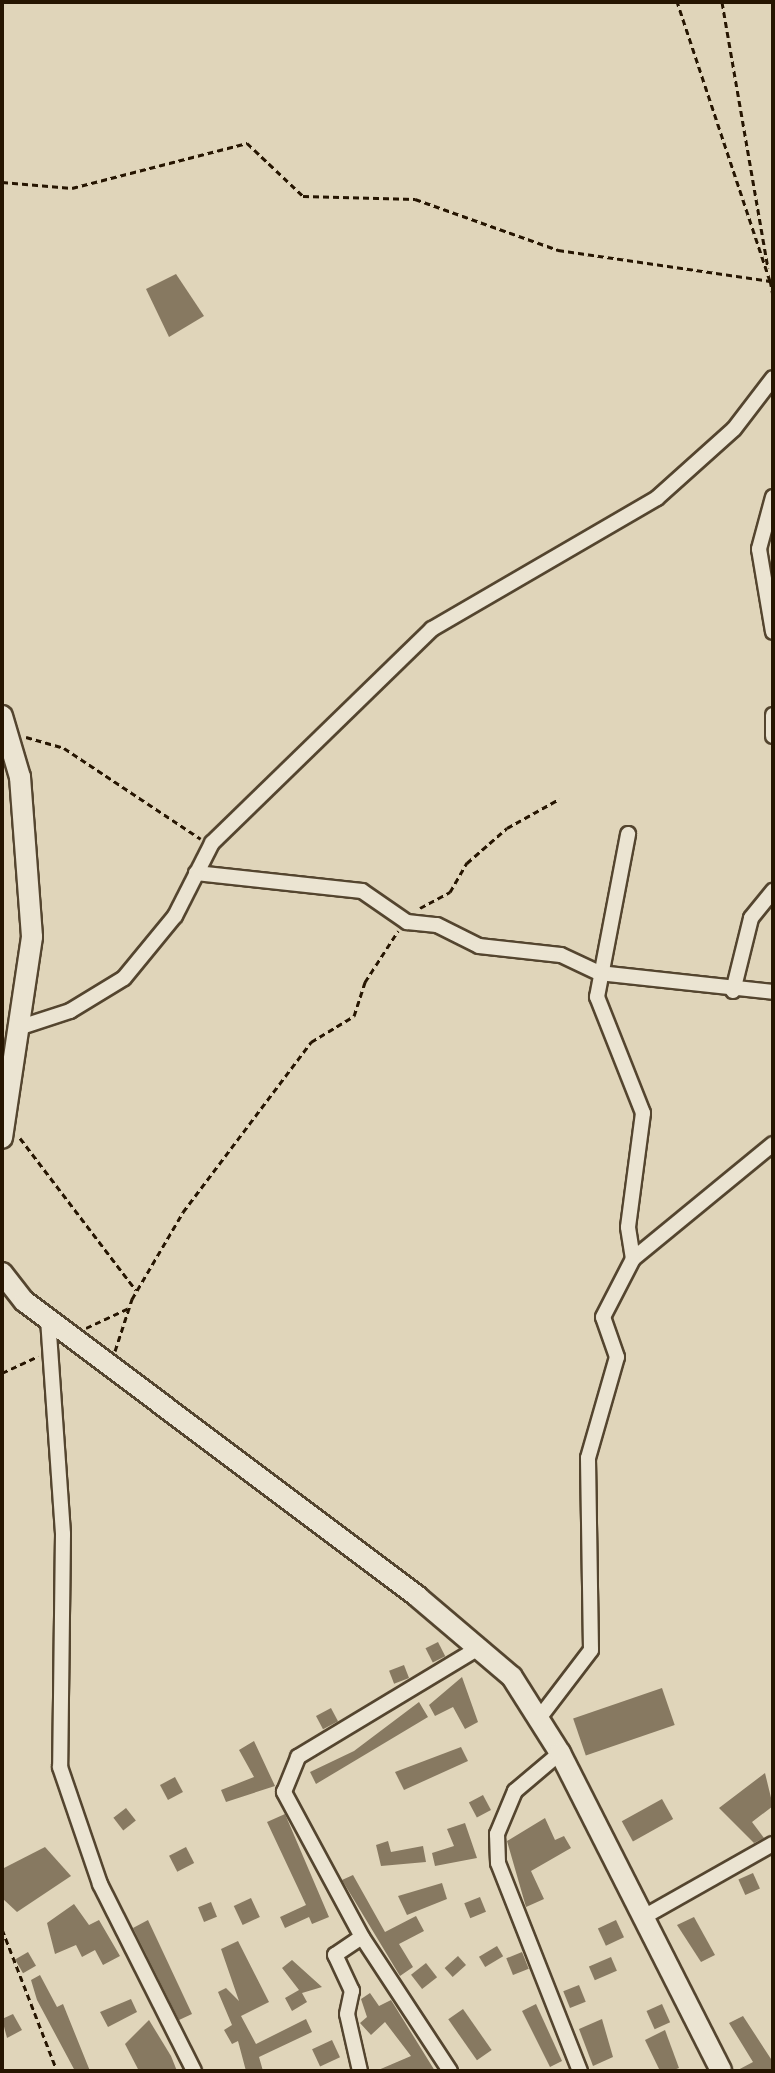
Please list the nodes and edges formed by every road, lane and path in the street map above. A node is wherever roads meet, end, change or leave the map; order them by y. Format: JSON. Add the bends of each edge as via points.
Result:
{"nodes":[{"id":1,"x":677,"y":2,"type":"edge"},
{"id":2,"x":722,"y":2,"type":"edge"},
{"id":3,"x":2,"y":182,"type":"edge"},
{"id":4,"x":770,"y":281,"type":"junction"},
{"id":5,"x":773,"y":295,"type":"edge"},
{"id":6,"x":773,"y":378,"type":"edge"},
{"id":7,"x":773,"y":497,"type":"edge"},
{"id":8,"x":773,"y":632,"type":"edge"},
{"id":9,"x":773,"y":715,"type":"edge"},
{"id":10,"x":4,"y":724,"type":"edge"},
{"id":11,"x":773,"y":736,"type":"edge"},
{"id":12,"x":559,"y":799,"type":"dead end"},
{"id":13,"x":628,"y":834,"type":"dead end"},
{"id":14,"x":212,"y":843,"type":"junction"},
{"id":15,"x":196,"y":873,"type":"junction"},
{"id":16,"x":773,"y":891,"type":"edge"},
{"id":17,"x":407,"y":922,"type":"junction"},
{"id":18,"x":599,"y":973,"type":"junction"},
{"id":19,"x":733,"y":991,"type":"junction"},
{"id":20,"x":773,"y":992,"type":"edge"},
{"id":21,"x":21,"y":1027,"type":"junction"},
{"id":22,"x":4,"y":1128,"type":"edge"},
{"id":23,"x":773,"y":1144,"type":"edge"},
{"id":24,"x":633,"y":1259,"type":"junction"},
{"id":25,"x":2,"y":1273,"type":"edge"},
{"id":26,"x":136,"y":1290,"type":"junction"},
{"id":27,"x":48,"y":1319,"type":"junction"},
{"id":28,"x":110,"y":1367,"type":"junction"},
{"id":29,"x":480,"y":1647,"type":"junction"},
{"id":30,"x":540,"y":1717,"type":"junction"},
{"id":31,"x":560,"y":1753,"type":"junction"},
{"id":32,"x":773,"y":1844,"type":"edge"},
{"id":33,"x":642,"y":1918,"type":"junction"},
{"id":34,"x":2,"y":1929,"type":"edge"},
{"id":35,"x":362,"y":1937,"type":"junction"},
{"id":36,"x":57,"y":2071,"type":"edge"},
{"id":37,"x":194,"y":2071,"type":"edge"},
{"id":38,"x":360,"y":2071,"type":"edge"},
{"id":39,"x":450,"y":2071,"type":"edge"},
{"id":40,"x":580,"y":2071,"type":"edge"},
{"id":41,"x":721,"y":2071,"type":"edge"}],
"edges":[{"from":1,"to":4,"type":"path"},
{"from":2,"to":4,"type":"path"},
{"from":3,"to":4,"type":"path","via":[[72,188],[247,143],[303,196],[415,199],[558,250]]},
{"from":4,"to":5,"type":"path"},
{"from":6,"to":14,"type":"street","via":[[734,429],[657,498],[432,629]]},
{"from":7,"to":8,"type":"street","via":[[759,549]]},
{"from":9,"to":11,"type":"street"},
{"from":10,"to":14,"type":"path","via":[[64,748],[183,832]]},
{"from":10,"to":21,"type":"main road","via":[[31,866]]},
{"from":12,"to":17,"type":"path","via":[[507,828],[467,863],[450,892]]},
{"from":13,"to":18,"type":"street"},
{"from":14,"to":15,"type":"street"},
{"from":15,"to":17,"type":"street","via":[[362,891]]},
{"from":15,"to":21,"type":"street","via":[[175,916],[124,978],[70,1011]]},
{"from":16,"to":19,"type":"street","via":[[751,918]]},
{"from":17,"to":18,"type":"street","via":[[437,925],[479,946],[561,955]]},
{"from":17,"to":26,"type":"path","via":[[384,945],[354,1016],[302,1053],[183,1212]]},
{"from":18,"to":19,"type":"street"},
{"from":18,"to":24,"type":"street","via":[[600,1015],[643,1113],[628,1227]]},
{"from":19,"to":20,"type":"street"},
{"from":21,"to":22,"type":"main road"},
{"from":22,"to":26,"type":"path"},
{"from":23,"to":24,"type":"street"},
{"from":24,"to":30,"type":"street","via":[[603,1317],[617,1357],[588,1458],[591,1650]]},
{"from":25,"to":27,"type":"main road"},
{"from":26,"to":28,"type":"path"},
{"from":27,"to":28,"type":"main road"},
{"from":27,"to":37,"type":"street","via":[[63,1534],[60,1767],[100,1884]]},
{"from":28,"to":29,"type":"main road"},
{"from":29,"to":30,"type":"main road"},
{"from":29,"to":35,"type":"street","via":[[290,1767],[284,1792]]},
{"from":30,"to":31,"type":"main road"},
{"from":31,"to":33,"type":"main road"},
{"from":31,"to":40,"type":"street","via":[[515,1791],[497,1834],[498,1863]]},
{"from":32,"to":33,"type":"street"},
{"from":33,"to":41,"type":"main road"},
{"from":34,"to":36,"type":"path"},
{"from":35,"to":38,"type":"street","via":[[335,1955],[352,1991],[347,2014]]},
{"from":35,"to":39,"type":"street"}]}
